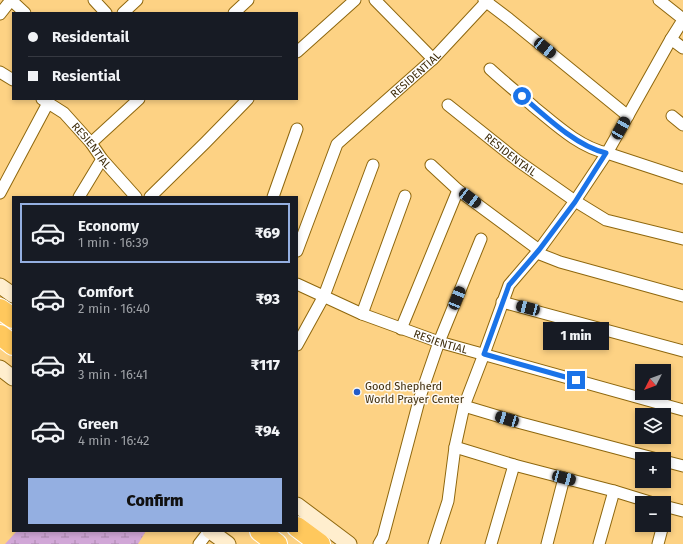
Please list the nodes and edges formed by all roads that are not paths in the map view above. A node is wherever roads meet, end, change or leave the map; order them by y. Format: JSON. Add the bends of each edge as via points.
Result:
{"nodes":[{"id":1,"x":11,"y":0,"type":"edge"},
{"id":2,"x":94,"y":0,"type":"edge"},
{"id":3,"x":136,"y":0,"type":"edge"},
{"id":4,"x":248,"y":0,"type":"edge"},
{"id":5,"x":355,"y":0,"type":"edge"},
{"id":6,"x":375,"y":0,"type":"edge"},
{"id":7,"x":659,"y":0,"type":"edge"},
{"id":8,"x":486,"y":1,"type":"edge"},
{"id":9,"x":24,"y":12,"type":"edge"},
{"id":10,"x":105,"y":12,"type":"edge"},
{"id":11,"x":124,"y":12,"type":"edge"},
{"id":12,"x":235,"y":12,"type":"edge"},
{"id":13,"x":0,"y":14,"type":"edge"},
{"id":14,"x":683,"y":20,"type":"edge"},
{"id":15,"x":671,"y":39,"type":"junction"},
{"id":16,"x":683,"y":48,"type":"edge"},
{"id":17,"x":298,"y":51,"type":"edge"},
{"id":18,"x":433,"y":59,"type":"junction"},
{"id":19,"x":490,"y":69,"type":"dead end"},
{"id":20,"x":0,"y":72,"type":"edge"},
{"id":21,"x":12,"y":79,"type":"edge"},
{"id":22,"x":138,"y":100,"type":"edge"},
{"id":23,"x":247,"y":100,"type":"edge"},
{"id":24,"x":45,"y":101,"type":"edge"},
{"id":25,"x":448,"y":105,"type":"dead end"},
{"id":26,"x":628,"y":116,"type":"junction"},
{"id":27,"x":672,"y":116,"type":"dead end"},
{"id":28,"x":683,"y":126,"type":"edge"},
{"id":29,"x":297,"y":129,"type":"dead end"},
{"id":30,"x":91,"y":143,"type":"junction"},
{"id":31,"x":606,"y":153,"type":"junction"},
{"id":32,"x":102,"y":159,"type":"junction"},
{"id":33,"x":373,"y":165,"type":"dead end"},
{"id":34,"x":431,"y":165,"type":"dead end"},
{"id":35,"x":683,"y":178,"type":"edge"},
{"id":36,"x":458,"y":190,"type":"junction"},
{"id":37,"x":0,"y":193,"type":"edge"},
{"id":38,"x":80,"y":196,"type":"edge"},
{"id":39,"x":135,"y":196,"type":"edge"},
{"id":40,"x":151,"y":196,"type":"edge"},
{"id":41,"x":273,"y":196,"type":"edge"},
{"id":42,"x":406,"y":196,"type":"dead end"},
{"id":43,"x":575,"y":202,"type":"junction"},
{"id":44,"x":481,"y":239,"type":"dead end"},
{"id":45,"x":683,"y":239,"type":"edge"},
{"id":46,"x":298,"y":248,"type":"edge"},
{"id":47,"x":538,"y":252,"type":"junction"},
{"id":48,"x":298,"y":284,"type":"edge"},
{"id":49,"x":0,"y":286,"type":"edge"},
{"id":50,"x":12,"y":294,"type":"edge"},
{"id":51,"x":324,"y":296,"type":"junction"},
{"id":52,"x":683,"y":296,"type":"edge"},
{"id":53,"x":502,"y":302,"type":"junction"},
{"id":54,"x":0,"y":309,"type":"edge"},
{"id":55,"x":362,"y":314,"type":"junction"},
{"id":56,"x":12,"y":317,"type":"edge"},
{"id":57,"x":401,"y":329,"type":"junction"},
{"id":58,"x":0,"y":335,"type":"edge"},
{"id":59,"x":439,"y":342,"type":"junction"},
{"id":60,"x":298,"y":343,"type":"edge"},
{"id":61,"x":12,"y":344,"type":"edge"},
{"id":62,"x":683,"y":351,"type":"edge"},
{"id":63,"x":484,"y":354,"type":"junction"},
{"id":64,"x":0,"y":368,"type":"edge"},
{"id":65,"x":12,"y":377,"type":"edge"},
{"id":66,"x":464,"y":406,"type":"junction"},
{"id":67,"x":683,"y":410,"type":"edge"},
{"id":68,"x":455,"y":447,"type":"junction"},
{"id":69,"x":635,"y":453,"type":"edge"},
{"id":70,"x":671,"y":463,"type":"edge"},
{"id":71,"x":514,"y":465,"type":"junction"},
{"id":72,"x":683,"y":466,"type":"edge"},
{"id":73,"x":564,"y":478,"type":"junction"},
{"id":74,"x":614,"y":491,"type":"junction"},
{"id":75,"x":635,"y":497,"type":"edge"},
{"id":76,"x":298,"y":506,"type":"edge"},
{"id":77,"x":671,"y":508,"type":"edge"},
{"id":78,"x":683,"y":511,"type":"edge"},
{"id":79,"x":298,"y":528,"type":"edge"},
{"id":80,"x":209,"y":532,"type":"edge"},
{"id":81,"x":211,"y":532,"type":"edge"},
{"id":82,"x":261,"y":532,"type":"edge"},
{"id":83,"x":661,"y":532,"type":"edge"},
{"id":84,"x":199,"y":544,"type":"edge"},
{"id":85,"x":228,"y":544,"type":"edge"},
{"id":86,"x":277,"y":544,"type":"edge"},
{"id":87,"x":320,"y":544,"type":"edge"},
{"id":88,"x":349,"y":544,"type":"edge"},
{"id":89,"x":379,"y":544,"type":"edge"},
{"id":90,"x":434,"y":544,"type":"edge"},
{"id":91,"x":491,"y":544,"type":"edge"},
{"id":92,"x":547,"y":544,"type":"edge"},
{"id":93,"x":599,"y":544,"type":"edge"},
{"id":94,"x":658,"y":544,"type":"edge"}],
"edges":[{"from":1,"to":9,"type":"street"},
{"from":1,"to":13,"type":"street"},
{"from":2,"to":10,"type":"street"},
{"from":3,"to":11,"type":"street"},
{"from":4,"to":12,"type":"street"},
{"from":5,"to":17,"type":"street"},
{"from":6,"to":18,"type":"street"},
{"from":7,"to":14,"type":"street"},
{"from":8,"to":18,"type":"street","name":"RESIDENTIAL"},
{"from":8,"to":26,"type":"street"},
{"from":14,"to":15,"type":"street"},
{"from":15,"to":16,"type":"street"},
{"from":15,"to":26,"type":"street"},
{"from":18,"to":46,"type":"street","name":"RESIDENTIAL","via":[[337,144]]},
{"from":19,"to":31,"type":"street","via":[[573,138]]},
{"from":20,"to":21,"type":"street"},
{"from":22,"to":30,"type":"street"},
{"from":23,"to":40,"type":"street"},
{"from":24,"to":30,"type":"street","name":"RESIENTIAL","via":[[64,113]]},
{"from":24,"to":37,"type":"street"},
{"from":25,"to":43,"type":"street","name":"RESIDENTAIL","via":[[518,161]]},
{"from":26,"to":31,"type":"street"},
{"from":27,"to":28,"type":"street"},
{"from":29,"to":41,"type":"street"},
{"from":30,"to":32,"type":"street","name":"RESIENTIAL"},
{"from":31,"to":35,"type":"street"},
{"from":31,"to":43,"type":"street"},
{"from":32,"to":38,"type":"street"},
{"from":32,"to":39,"type":"street","name":"RESIENTIAL"},
{"from":33,"to":51,"type":"street"},
{"from":34,"to":36,"type":"street"},
{"from":36,"to":47,"type":"street"},
{"from":36,"to":57,"type":"street"},
{"from":42,"to":55,"type":"street"},
{"from":43,"to":45,"type":"street","name":"RESIDENTAIL","via":[[606,220]]},
{"from":43,"to":47,"type":"street"},
{"from":44,"to":59,"type":"street"},
{"from":47,"to":52,"type":"street","via":[[560,262]]},
{"from":47,"to":53,"type":"street","via":[[509,285]]},
{"from":48,"to":51,"type":"street","name":"RESIENTIAL"},
{"from":49,"to":50,"type":"street"},
{"from":51,"to":55,"type":"street","name":"RESIENTIAL"},
{"from":51,"to":60,"type":"street"},
{"from":53,"to":62,"type":"street"},
{"from":53,"to":63,"type":"street"},
{"from":54,"to":56,"type":"highway"},
{"from":55,"to":57,"type":"street","name":"RESIENTIAL"},
{"from":57,"to":59,"type":"street","name":"RESIENTIAL"},
{"from":58,"to":61,"type":"highway"},
{"from":59,"to":63,"type":"street","name":"RESIENTIAL"},
{"from":59,"to":89,"type":"street","via":[[420,397]]},
{"from":63,"to":66,"type":"street"},
{"from":63,"to":67,"type":"street","name":"RESIENTIAL"},
{"from":64,"to":65,"type":"street"},
{"from":66,"to":68,"type":"street"},
{"from":66,"to":69,"type":"street"},
{"from":68,"to":71,"type":"street"},
{"from":68,"to":90,"type":"street","via":[[448,501]]},
{"from":70,"to":72,"type":"street"},
{"from":71,"to":73,"type":"street"},
{"from":71,"to":91,"type":"street"},
{"from":73,"to":74,"type":"street"},
{"from":73,"to":92,"type":"street"},
{"from":74,"to":75,"type":"street"},
{"from":74,"to":93,"type":"street"},
{"from":76,"to":88,"type":"street"},
{"from":77,"to":78,"type":"street"},
{"from":79,"to":87,"type":"highway"},
{"from":80,"to":84,"type":"street"},
{"from":81,"to":85,"type":"street"},
{"from":82,"to":86,"type":"highway"},
{"from":83,"to":94,"type":"street"}]}
